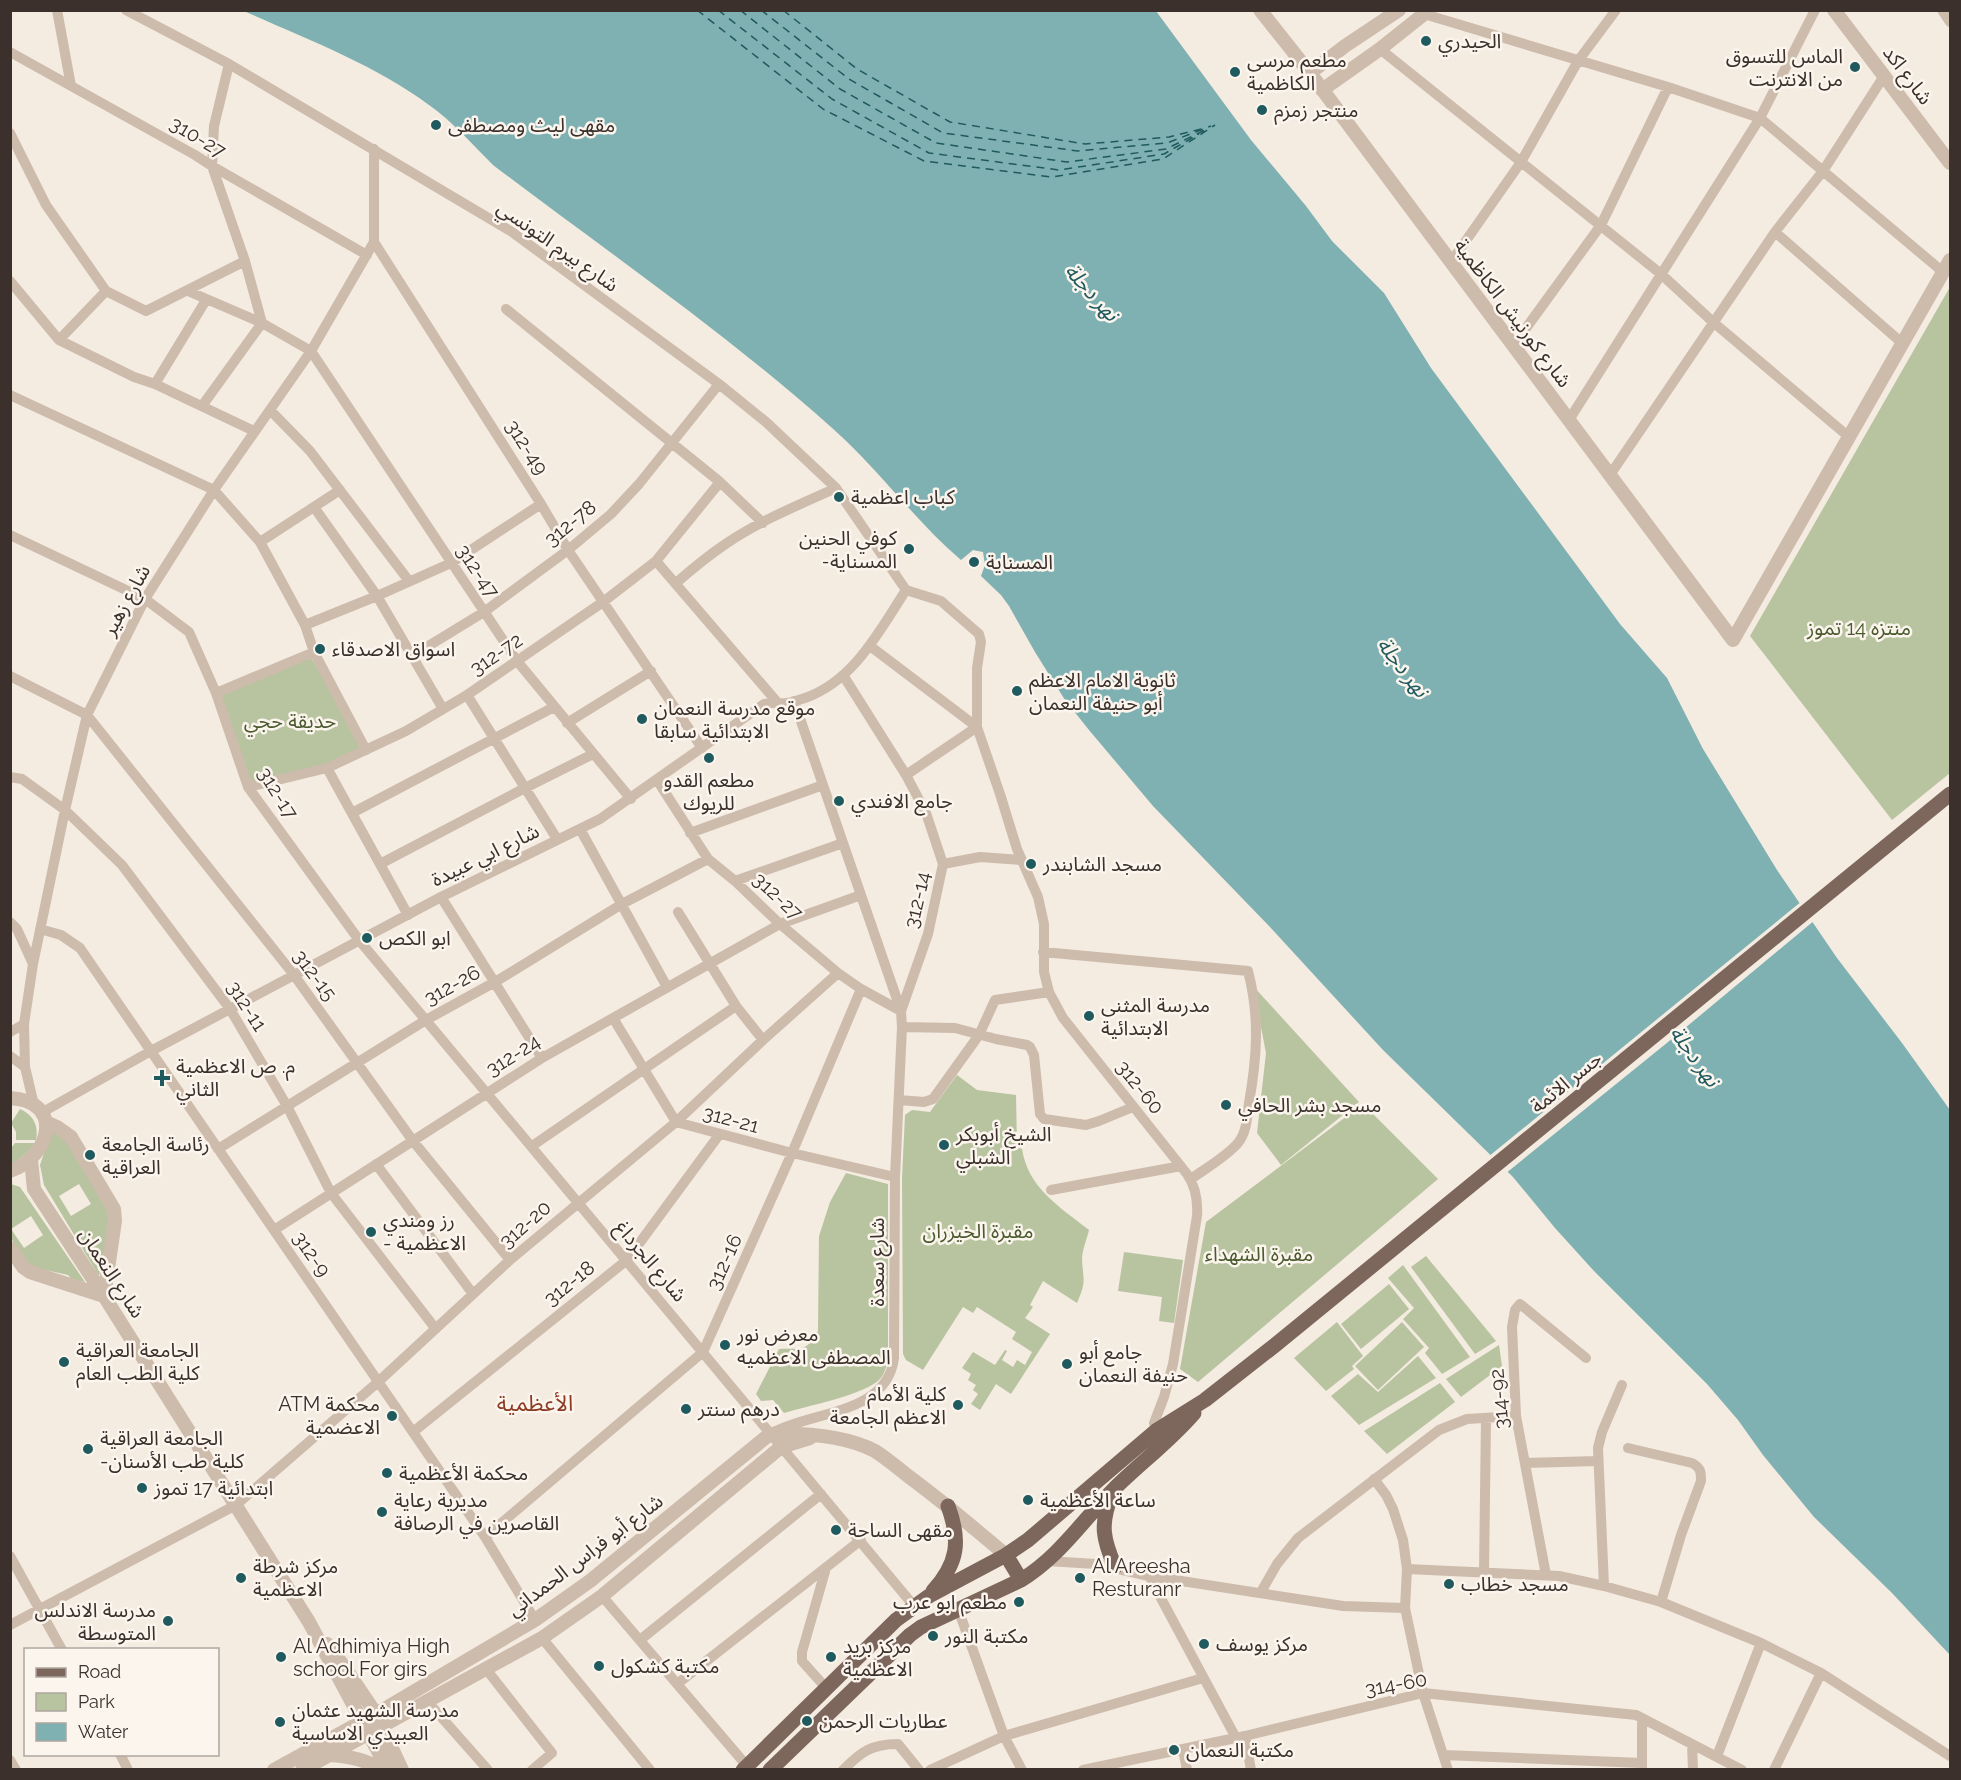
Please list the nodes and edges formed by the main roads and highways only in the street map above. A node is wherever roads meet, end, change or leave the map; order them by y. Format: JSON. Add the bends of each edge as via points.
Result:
{"nodes":[{"id":1,"x":1950,"y":794,"type":"edge"},
{"id":2,"x":1206,"y":1399,"type":"junction"},
{"id":3,"x":1114,"y":1489,"type":"junction"},
{"id":4,"x":948,"y":1506,"type":"road end"},
{"id":5,"x":1028,"y":1540,"type":"junction"},
{"id":6,"x":1006,"y":1555,"type":"junction"},
{"id":7,"x":1047,"y":1561,"type":"junction"},
{"id":8,"x":1115,"y":1568,"type":"road end"},
{"id":9,"x":1021,"y":1580,"type":"junction"},
{"id":10,"x":929,"y":1596,"type":"junction"},
{"id":11,"x":745,"y":1768,"type":"edge"},
{"id":12,"x":770,"y":1770,"type":"edge"}],
"edges":[{"from":1,"to":2,"type":"main road","name":"جسر الائمة"},
{"from":2,"to":3,"type":"main road","via":[[1169,1441]]},
{"from":2,"to":5,"type":"main road","via":[[1158,1430]]},
{"from":3,"to":7,"type":"main road"},
{"from":3,"to":8,"type":"main road","via":[[1103,1524]]},
{"from":4,"to":10,"type":"main road","via":[[955,1526],[956,1547],[951,1566]]},
{"from":5,"to":6,"type":"main road"},
{"from":5,"to":7,"type":"main road"},
{"from":6,"to":9,"type":"main road"},
{"from":6,"to":10,"type":"main road"},
{"from":7,"to":9,"type":"main road"},
{"from":9,"to":12,"type":"main road","via":[[933,1619],[910,1635]]},
{"from":10,"to":11,"type":"main road","via":[[896,1620]]}]}
